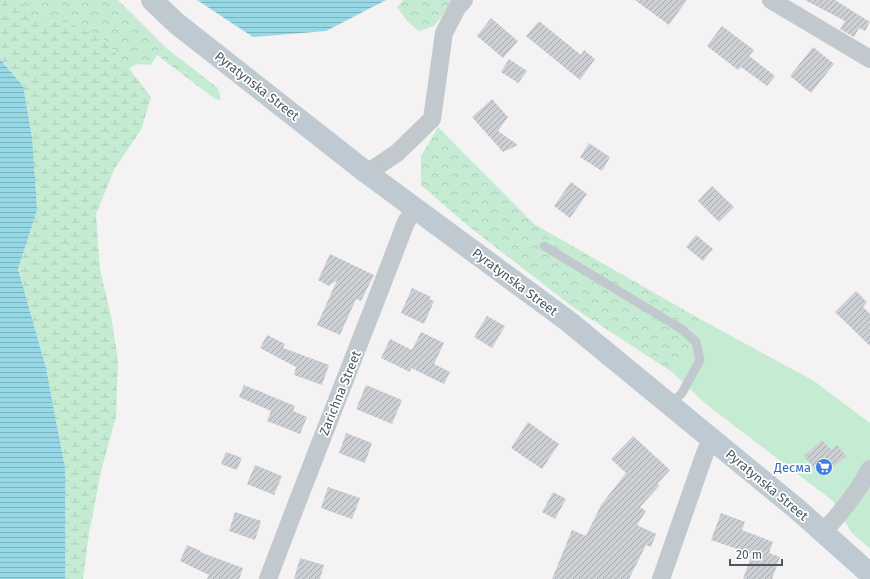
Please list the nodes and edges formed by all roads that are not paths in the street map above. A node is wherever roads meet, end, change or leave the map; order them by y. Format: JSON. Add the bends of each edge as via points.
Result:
{"nodes":[{"id":1,"x":152,"y":0,"type":"edge"},
{"id":2,"x":464,"y":0,"type":"edge"},
{"id":3,"x":771,"y":0,"type":"edge"},
{"id":4,"x":870,"y":59,"type":"edge"},
{"id":5,"x":367,"y":173,"type":"junction"},
{"id":6,"x":416,"y":208,"type":"junction"},
{"id":7,"x":544,"y":246,"type":"dead end"},
{"id":8,"x":671,"y":404,"type":"junction"},
{"id":9,"x":712,"y":438,"type":"junction"},
{"id":10,"x":870,"y":469,"type":"edge"},
{"id":11,"x":823,"y":532,"type":"junction"},
{"id":12,"x":870,"y":574,"type":"edge"},
{"id":13,"x":268,"y":579,"type":"edge"},
{"id":14,"x":662,"y":579,"type":"edge"}],
"edges":[{"from":1,"to":5,"type":"main road","name":"Pyratynska Street","via":[[176,22]]},
{"from":2,"to":5,"type":"street","via":[[444,33],[432,119],[397,154]]},
{"from":3,"to":4,"type":"street"},
{"from":5,"to":6,"type":"main road","name":"Pyratynska Street"},
{"from":6,"to":8,"type":"main road","name":"Pyratynska Street","via":[[568,321]]},
{"from":6,"to":13,"type":"street","name":"Zarichna Street","via":[[406,222]]},
{"from":7,"to":8,"type":"lane","via":[[680,328],[696,342],[700,360],[682,393]]},
{"from":8,"to":9,"type":"main road","name":"Pyratynska Street"},
{"from":9,"to":11,"type":"main road","name":"Pyratynska Street"},
{"from":9,"to":14,"type":"street"},
{"from":10,"to":11,"type":"street","via":[[860,488]]},
{"from":11,"to":12,"type":"main road","name":"Pyratynska Street"}]}
